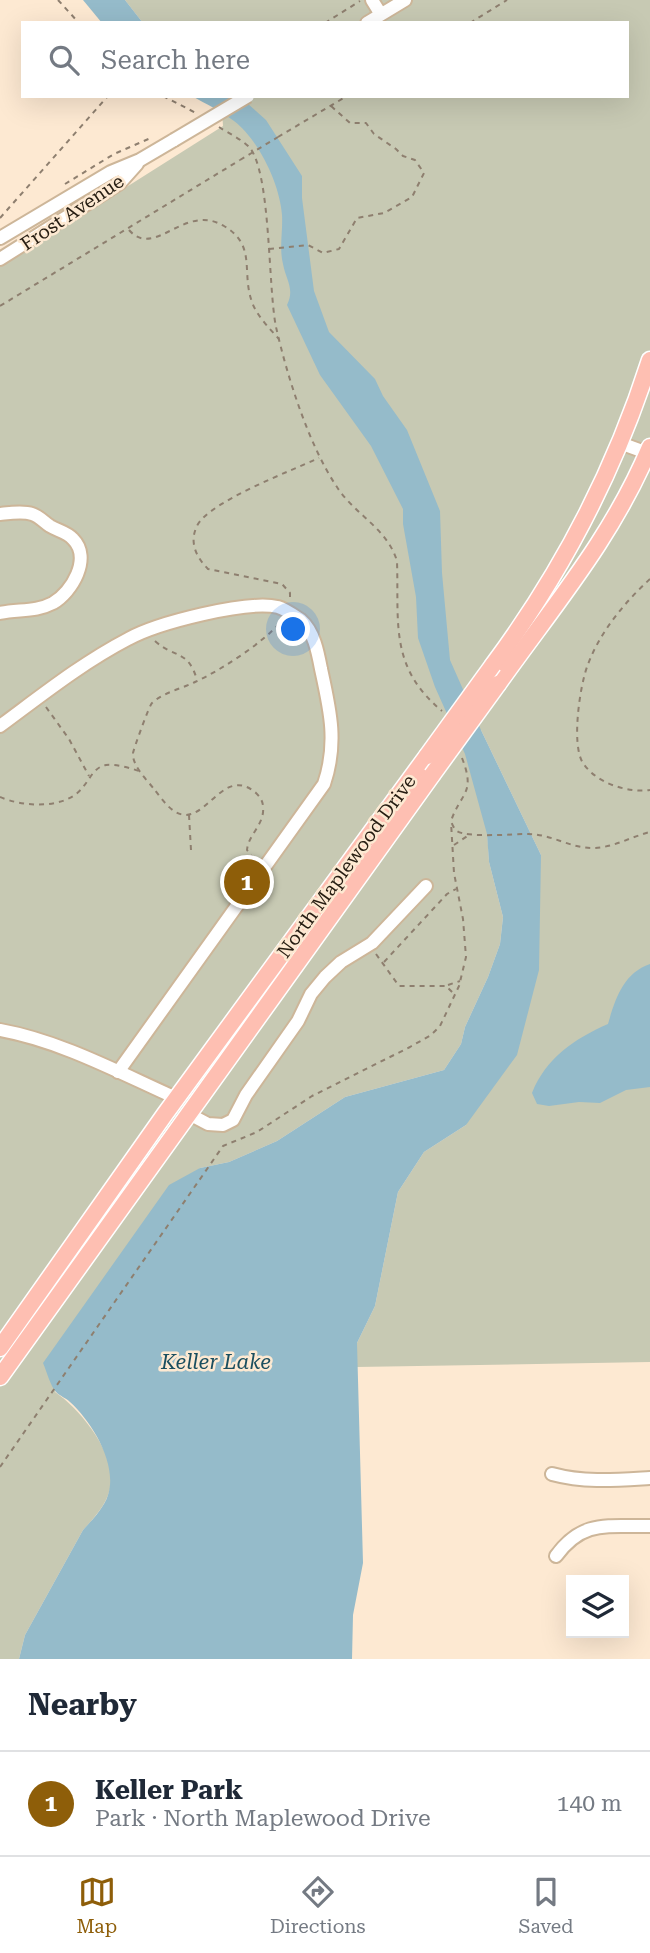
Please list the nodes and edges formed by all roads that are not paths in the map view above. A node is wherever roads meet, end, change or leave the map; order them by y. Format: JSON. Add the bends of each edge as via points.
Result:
{"nodes":[{"id":1,"x":372,"y":0,"type":"edge"},
{"id":2,"x":390,"y":0,"type":"edge"},
{"id":3,"x":405,"y":0,"type":"edge"},
{"id":4,"x":380,"y":13,"type":"junction"},
{"id":5,"x":370,"y":21,"type":"edge"},
{"id":6,"x":245,"y":98,"type":"edge"},
{"id":7,"x":140,"y":160,"type":"junction"},
{"id":8,"x":0,"y":238,"type":"edge"},
{"id":9,"x":0,"y":259,"type":"edge"},
{"id":10,"x":650,"y":360,"type":"edge"},
{"id":11,"x":620,"y":443,"type":"junction"},
{"id":12,"x":649,"y":451,"type":"edge"},
{"id":13,"x":0,"y":514,"type":"edge"},
{"id":14,"x":0,"y":613,"type":"edge"},
{"id":15,"x":0,"y":726,"type":"edge"},
{"id":16,"x":426,"y":886,"type":"dead end"},
{"id":17,"x":0,"y":1030,"type":"edge"},
{"id":18,"x":132,"y":1053,"type":"junction"},
{"id":19,"x":118,"y":1072,"type":"junction"},
{"id":20,"x":145,"y":1084,"type":"junction"},
{"id":21,"x":176,"y":1098,"type":"junction"},
{"id":22,"x":189,"y":1114,"type":"junction"},
{"id":23,"x":0,"y":1348,"type":"edge"},
{"id":24,"x":0,"y":1377,"type":"edge"},
{"id":25,"x":552,"y":1474,"type":"dead end"},
{"id":26,"x":650,"y":1478,"type":"edge"},
{"id":27,"x":650,"y":1526,"type":"edge"},
{"id":28,"x":556,"y":1556,"type":"dead end"}],
"edges":[{"from":1,"to":4,"type":"street"},
{"from":2,"to":4,"type":"street"},
{"from":3,"to":4,"type":"street"},
{"from":4,"to":5,"type":"street"},
{"from":6,"to":7,"type":"street","name":"Frost Avenue","bridge":true},
{"from":7,"to":8,"type":"street","name":"Frost Avenue","via":[[111,172]]},
{"from":7,"to":9,"type":"street","name":"Frost Avenue","via":[[120,183]]},
{"from":10,"to":11,"type":"main road","name":"North Maplewood Drive"},
{"from":11,"to":12,"type":"street"},
{"from":11,"to":21,"type":"main road","name":"North Maplewood Drive","bridge":true,"via":[[551,580]]},
{"from":12,"to":22,"type":"main road","name":"North Maplewood Drive","bridge":true,"via":[[587,564]]},
{"from":13,"to":14,"type":"street","via":[[36,514],[74,540],[81,560],[73,581],[54,602],[38,609]]},
{"from":15,"to":18,"type":"street","via":[[80,667],[131,637],[202,614],[248,605],[280,607],[303,622],[316,646],[333,732],[324,784]]},
{"from":16,"to":22,"type":"street","via":[[369,945],[341,962],[311,994],[233,1120],[208,1124]]},
{"from":17,"to":19,"type":"street"},
{"from":18,"to":19,"type":"street"},
{"from":18,"to":20,"type":"street"},
{"from":19,"to":20,"type":"street"},
{"from":20,"to":21,"type":"street"},
{"from":21,"to":23,"type":"main road","name":"North Maplewood Drive"},
{"from":22,"to":24,"type":"main road","name":"North Maplewood Drive"},
{"from":25,"to":26,"type":"street","via":[[597,1481]]},
{"from":27,"to":28,"type":"street","via":[[583,1531],[568,1540]]}]}
